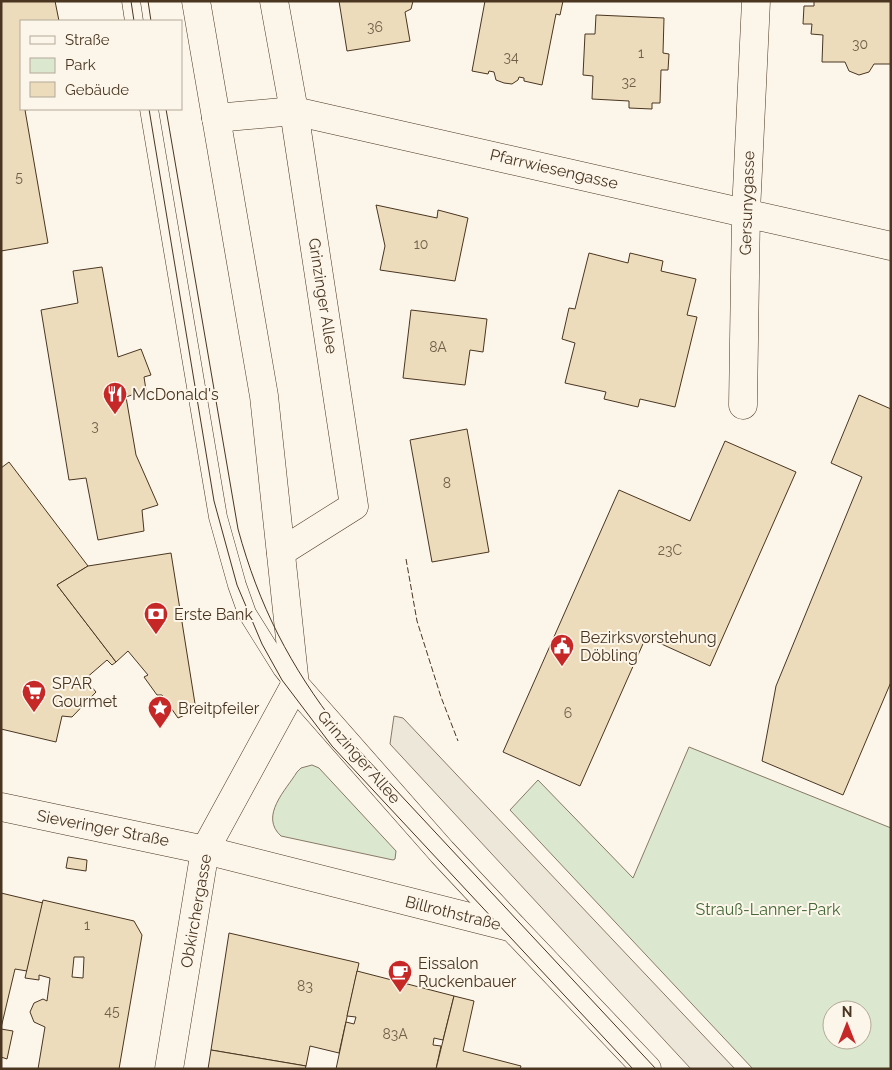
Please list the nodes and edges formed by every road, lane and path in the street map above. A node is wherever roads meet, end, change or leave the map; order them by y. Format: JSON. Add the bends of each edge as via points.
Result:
{"nodes":[{"id":1,"x":131,"y":1,"type":"edge"},
{"id":2,"x":196,"y":1,"type":"edge"},
{"id":3,"x":274,"y":1,"type":"edge"},
{"id":4,"x":756,"y":1,"type":"edge"},
{"id":5,"x":134,"y":20,"type":"edge"},
{"id":6,"x":149,"y":110,"type":"edge"},
{"id":7,"x":294,"y":111,"type":"junction"},
{"id":8,"x":216,"y":118,"type":"junction"},
{"id":9,"x":746,"y":212,"type":"junction"},
{"id":10,"x":891,"y":246,"type":"edge"},
{"id":11,"x":743,"y":405,"type":"dead end"},
{"id":12,"x":281,"y":552,"type":"junction"},
{"id":13,"x":295,"y":685,"type":"junction"},
{"id":14,"x":1,"y":807,"type":"edge"},
{"id":15,"x":205,"y":850,"type":"junction"},
{"id":16,"x":513,"y":928,"type":"junction"},
{"id":17,"x":169,"y":1069,"type":"edge"},
{"id":18,"x":647,"y":1069,"type":"edge"}],
"edges":[{"from":1,"to":5,"type":"lane"},
{"from":2,"to":8,"type":"street"},
{"from":3,"to":7,"type":"street","name":"Grinzinger Allee"},
{"from":4,"to":9,"type":"street","name":"Gersunygasse"},
{"from":6,"to":13,"type":"lane","via":[[221,532],[247,613]]},
{"from":7,"to":8,"type":"street","name":"Pfarrwiesengasse"},
{"from":7,"to":9,"type":"street","name":"Pfarrwiesengasse"},
{"from":7,"to":12,"type":"street","name":"Grinzinger Allee","via":[[354,506]]},
{"from":8,"to":12,"type":"street","via":[[264,396]]},
{"from":9,"to":10,"type":"street","name":"Pfarrwiesengasse"},
{"from":9,"to":11,"type":"street","name":"Gersunygasse"},
{"from":12,"to":13,"type":"street"},
{"from":13,"to":15,"type":"street","name":"Obkirchergasse"},
{"from":13,"to":16,"type":"street","name":"Grinzinger Allee"},
{"from":14,"to":15,"type":"street","name":"Sieveringer Straße"},
{"from":15,"to":16,"type":"street","name":"Billrothstraße"},
{"from":15,"to":17,"type":"street","name":"Obkirchergasse"},
{"from":16,"to":18,"type":"street","name":"Billrothstraße"}]}
